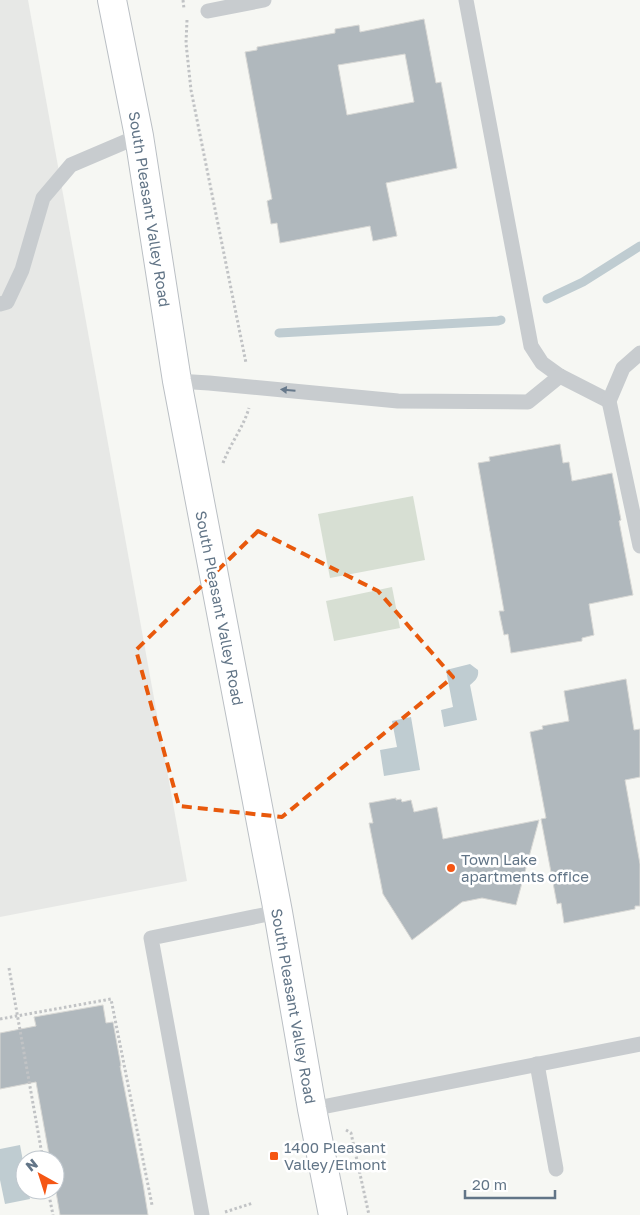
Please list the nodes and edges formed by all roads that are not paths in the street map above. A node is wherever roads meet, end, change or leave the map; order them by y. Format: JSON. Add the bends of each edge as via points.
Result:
{"nodes":[{"id":1,"x":112,"y":0,"type":"edge"},
{"id":2,"x":264,"y":0,"type":"edge"},
{"id":3,"x":466,"y":0,"type":"edge"},
{"id":4,"x":208,"y":11,"type":"dead end"},
{"id":5,"x":139,"y":136,"type":"junction"},
{"id":6,"x":0,"y":304,"type":"edge"},
{"id":7,"x":640,"y":353,"type":"edge"},
{"id":8,"x":560,"y":376,"type":"junction"},
{"id":9,"x":177,"y":381,"type":"junction"},
{"id":10,"x":609,"y":401,"type":"junction"},
{"id":11,"x":640,"y":546,"type":"edge"},
{"id":12,"x":278,"y":912,"type":"junction"},
{"id":13,"x":640,"y":1044,"type":"edge"},
{"id":14,"x":537,"y":1064,"type":"junction"},
{"id":15,"x":312,"y":1109,"type":"junction"},
{"id":16,"x":556,"y":1169,"type":"dead end"},
{"id":17,"x":202,"y":1215,"type":"edge"},
{"id":18,"x":333,"y":1215,"type":"edge"}],
"edges":[{"from":1,"to":5,"type":"main road","name":"South Pleasant Valley Road"},
{"from":2,"to":4,"type":"lane"},
{"from":3,"to":8,"type":"lane","via":[[531,346],[542,364]]},
{"from":5,"to":6,"type":"lane","via":[[71,166],[43,198],[22,270],[7,302]]},
{"from":5,"to":9,"type":"main road","name":"South Pleasant Valley Road"},
{"from":7,"to":10,"type":"lane","via":[[623,368]]},
{"from":8,"to":9,"type":"lane","one_way":true,"via":[[528,402],[398,401],[252,392]]},
{"from":8,"to":10,"type":"lane"},
{"from":9,"to":12,"type":"main road","name":"South Pleasant Valley Road"},
{"from":10,"to":11,"type":"lane"},
{"from":12,"to":15,"type":"main road","name":"South Pleasant Valley Road"},
{"from":12,"to":17,"type":"lane","via":[[151,938]]},
{"from":13,"to":14,"type":"lane"},
{"from":14,"to":15,"type":"lane"},
{"from":14,"to":16,"type":"lane"},
{"from":15,"to":18,"type":"main road","name":"South Pleasant Valley Road"}]}
